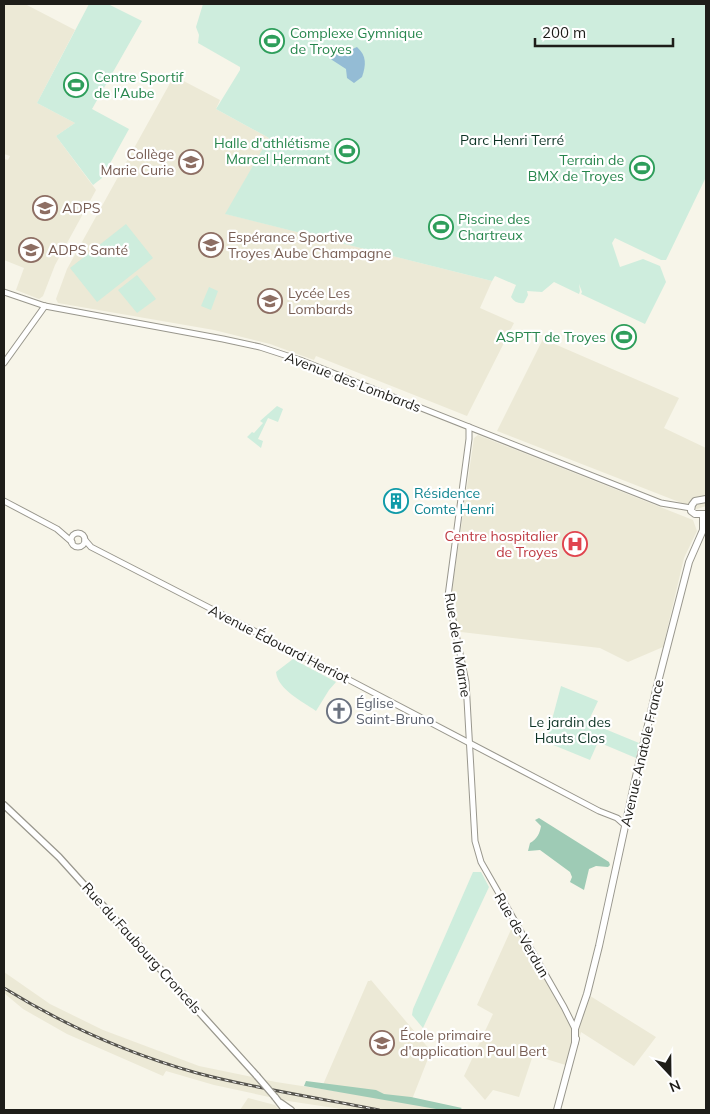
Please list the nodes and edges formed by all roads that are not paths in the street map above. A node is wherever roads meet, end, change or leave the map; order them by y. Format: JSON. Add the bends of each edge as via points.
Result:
{"nodes":[{"id":1,"x":4,"y":292,"type":"edge"},
{"id":2,"x":45,"y":306,"type":"junction"},
{"id":3,"x":4,"y":363,"type":"edge"},
{"id":4,"x":469,"y":427,"type":"junction"},
{"id":5,"x":706,"y":499,"type":"edge"},
{"id":6,"x":4,"y":501,"type":"edge"},
{"id":7,"x":691,"y":508,"type":"junction"},
{"id":8,"x":704,"y":514,"type":"edge"},
{"id":9,"x":57,"y":529,"type":"junction"},
{"id":10,"x":76,"y":533,"type":"junction"},
{"id":11,"x":85,"y":540,"type":"junction"},
{"id":12,"x":72,"y":542,"type":"junction"},
{"id":13,"x":79,"y":546,"type":"junction"},
{"id":14,"x":91,"y":547,"type":"junction"},
{"id":15,"x":471,"y":744,"type":"junction"},
{"id":16,"x":4,"y":805,"type":"edge"},
{"id":17,"x":625,"y":825,"type":"junction"},
{"id":18,"x":481,"y":862,"type":"joint"},
{"id":19,"x":577,"y":1026,"type":"junction"},
{"id":20,"x":281,"y":1103,"type":"junction"},
{"id":21,"x":285,"y":1110,"type":"edge"},
{"id":22,"x":291,"y":1110,"type":"edge"},
{"id":23,"x":557,"y":1110,"type":"edge"}],
"edges":[{"from":1,"to":2,"type":"street","name":"Avenue des Lombards"},
{"from":2,"to":3,"type":"street"},
{"from":2,"to":4,"type":"street","name":"Avenue des Lombards","via":[[260,347]]},
{"from":4,"to":7,"type":"street","name":"Avenue des Lombards","via":[[661,503]]},
{"from":4,"to":15,"type":"street","name":"Rue de la Marne","via":[[448,596],[466,682]]},
{"from":5,"to":7,"type":"main road","via":[[695,501]]},
{"from":6,"to":9,"type":"street"},
{"from":7,"to":8,"type":"main road","via":[[694,513]]},
{"from":8,"to":17,"type":"main road","name":"Avenue Anatole France","via":[[703,530],[686,573],[657,686]]},
{"from":9,"to":10,"type":"street"},
{"from":9,"to":12,"type":"street"},
{"from":10,"to":11,"type":"street","via":[[83,535]]},
{"from":10,"to":12,"type":"street"},
{"from":11,"to":13,"type":"street"},
{"from":11,"to":14,"type":"street","name":"Avenue Édouard Herriot"},
{"from":12,"to":13,"type":"street"},
{"from":13,"to":14,"type":"street","name":"Avenue Édouard Herriot"},
{"from":14,"to":15,"type":"street","name":"Avenue Édouard Herriot"},
{"from":15,"to":17,"type":"street","name":"Avenue Édouard Herriot"},
{"from":15,"to":18,"type":"street","name":"Rue de la Marne","via":[[476,841]]},
{"from":16,"to":20,"type":"main road","name":"Rue du Faubourg Croncels","bridge":true,"via":[[51,848]]},
{"from":17,"to":19,"type":"main road","name":"Avenue Anatole France","via":[[599,946]]},
{"from":18,"to":19,"type":"street","name":"Rue de Verdun"},
{"from":19,"to":23,"type":"main road","name":"Avenue Anatole France"},
{"from":20,"to":21,"type":"main road"},
{"from":20,"to":22,"type":"main road"}]}
